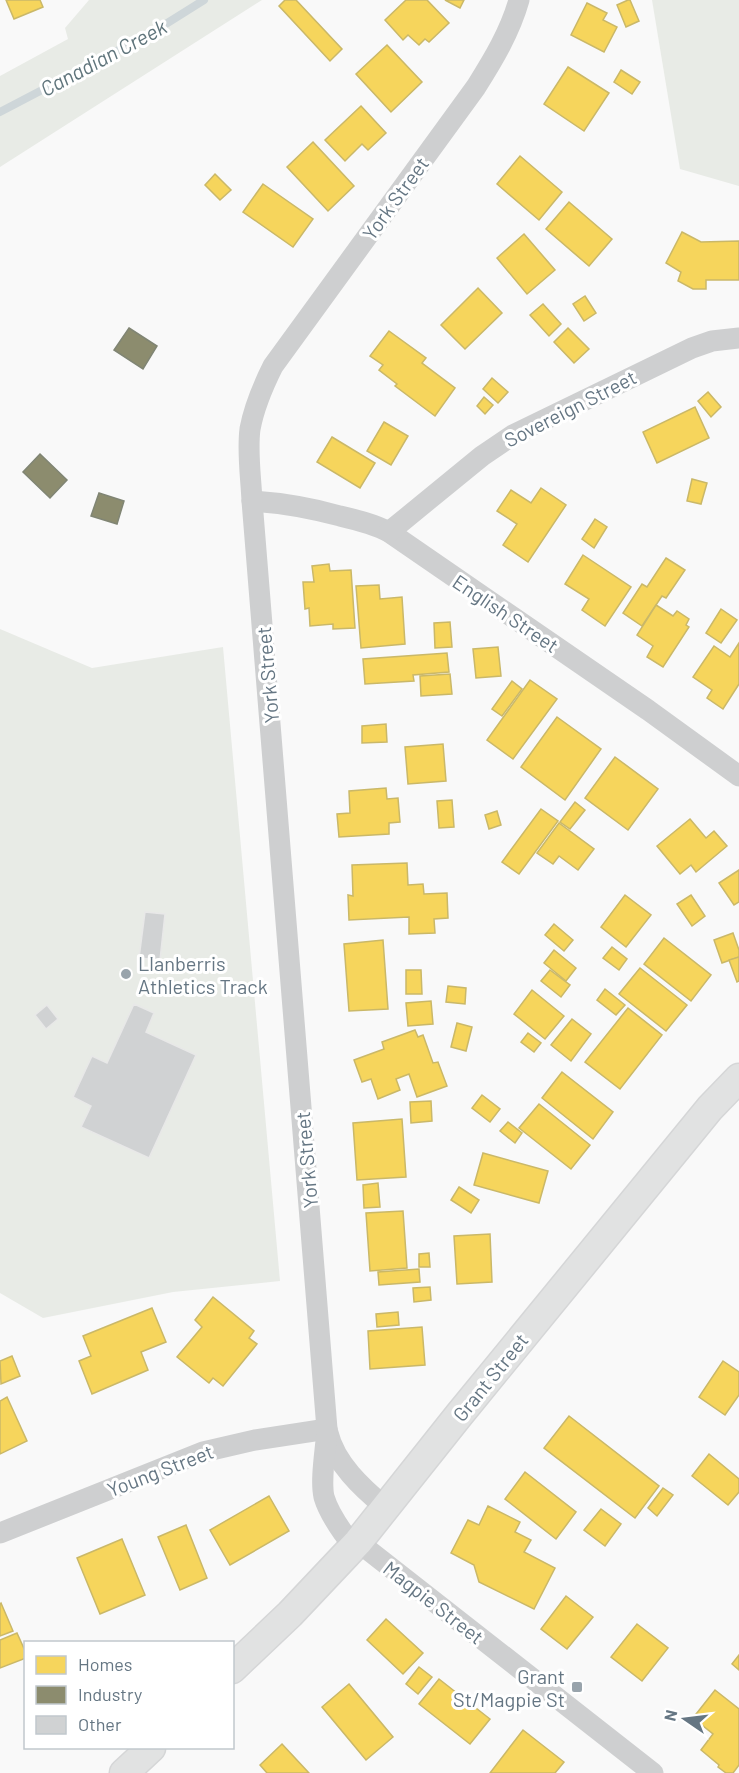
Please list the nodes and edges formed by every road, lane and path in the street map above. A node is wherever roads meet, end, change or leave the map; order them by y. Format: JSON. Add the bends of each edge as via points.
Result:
{"nodes":[{"id":1,"x":519,"y":0,"type":"edge"},
{"id":2,"x":739,"y":338,"type":"edge"},
{"id":3,"x":252,"y":501,"type":"junction"},
{"id":4,"x":389,"y":532,"type":"junction"},
{"id":5,"x":739,"y":776,"type":"edge"},
{"id":6,"x":739,"y":1078,"type":"edge"},
{"id":7,"x":327,"y":1429,"type":"junction"},
{"id":8,"x":385,"y":1507,"type":"junction"},
{"id":9,"x":0,"y":1533,"type":"edge"},
{"id":10,"x":355,"y":1544,"type":"junction"},
{"id":11,"x":234,"y":1667,"type":"edge"},
{"id":12,"x":150,"y":1749,"type":"edge"},
{"id":13,"x":124,"y":1773,"type":"edge"},
{"id":14,"x":653,"y":1773,"type":"edge"}],
"edges":[{"from":1,"to":3,"type":"street","name":"York Street","via":[[500,47],[476,87],[270,372],[250,429]]},
{"from":2,"to":4,"type":"street","name":"Sovereign Street","via":[[692,348],[524,429],[482,456]]},
{"from":3,"to":4,"type":"street","name":"English Street","via":[[313,509]]},
{"from":3,"to":7,"type":"street","name":"York Street"},
{"from":4,"to":5,"type":"street","name":"English Street"},
{"from":6,"to":8,"type":"main road","name":"Grant Street","via":[[710,1108]]},
{"from":7,"to":8,"type":"street","name":"York Street","via":[[344,1464]]},
{"from":7,"to":9,"type":"street","name":"Young Street","via":[[203,1452]]},
{"from":7,"to":10,"type":"street","name":"York Street","via":[[324,1494],[341,1530]]},
{"from":8,"to":10,"type":"main road","name":"Grant Street"},
{"from":10,"to":11,"type":"main road","name":"Grant Street"},
{"from":10,"to":14,"type":"street","name":"Magpie Street"},
{"from":12,"to":13,"type":"main road"}]}
